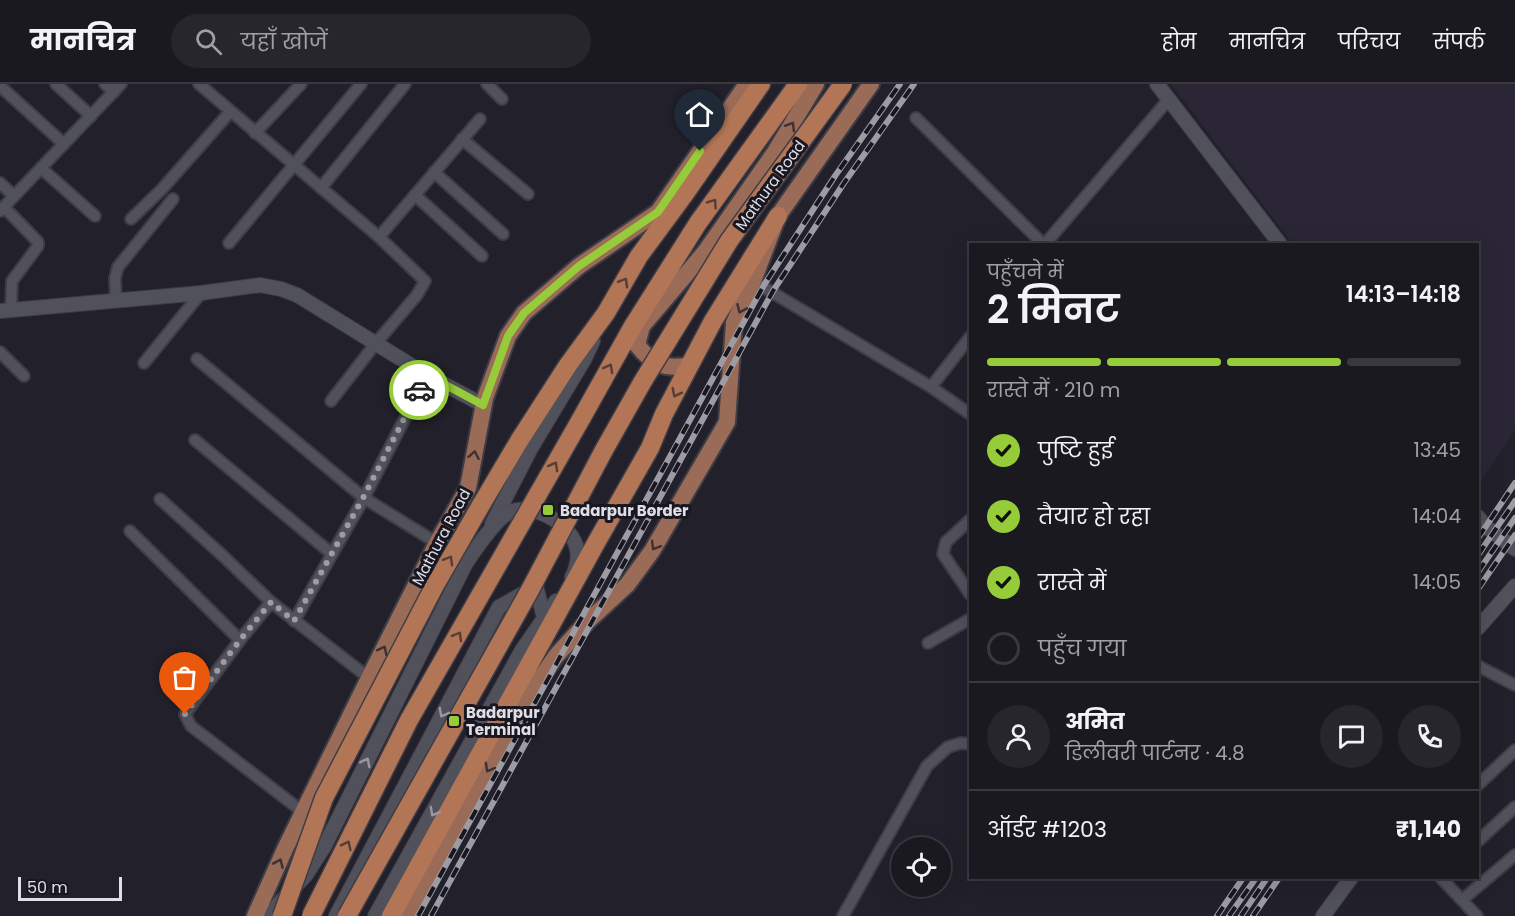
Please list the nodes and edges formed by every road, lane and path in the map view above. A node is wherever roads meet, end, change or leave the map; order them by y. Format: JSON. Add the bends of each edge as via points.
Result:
{"nodes":[{"id":1,"x":56,"y":84,"type":"edge"},
{"id":2,"x":105,"y":84,"type":"edge"},
{"id":3,"x":301,"y":84,"type":"edge"},
{"id":4,"x":361,"y":84,"type":"edge"},
{"id":5,"x":405,"y":84,"type":"edge"},
{"id":6,"x":487,"y":84,"type":"edge"},
{"id":7,"x":747,"y":84,"type":"edge"},
{"id":8,"x":761,"y":84,"type":"edge"},
{"id":9,"x":798,"y":84,"type":"edge"},
{"id":10,"x":816,"y":84,"type":"edge"},
{"id":11,"x":826,"y":84,"type":"edge"},
{"id":12,"x":843,"y":84,"type":"edge"},
{"id":13,"x":1157,"y":84,"type":"edge"},
{"id":14,"x":0,"y":86,"type":"edge"},
{"id":15,"x":204,"y":86,"type":"edge"},
{"id":16,"x":118,"y":88,"type":"edge"},
{"id":17,"x":867,"y":89,"type":"edge"},
{"id":18,"x":502,"y":99,"type":"dead end"},
{"id":19,"x":1169,"y":99,"type":"junction"},
{"id":20,"x":230,"y":112,"type":"junction"},
{"id":21,"x":91,"y":116,"type":"junction"},
{"id":22,"x":916,"y":118,"type":"dead end"},
{"id":23,"x":480,"y":119,"type":"dead end"},
{"id":24,"x":255,"y":133,"type":"junction"},
{"id":25,"x":462,"y":139,"type":"junction"},
{"id":26,"x":64,"y":144,"type":"junction"},
{"id":27,"x":293,"y":165,"type":"junction"},
{"id":28,"x":41,"y":168,"type":"junction"},
{"id":29,"x":434,"y":172,"type":"junction"},
{"id":30,"x":0,"y":183,"type":"edge"},
{"id":31,"x":321,"y":188,"type":"junction"},
{"id":32,"x":528,"y":194,"type":"dead end"},
{"id":33,"x":415,"y":195,"type":"junction"},
{"id":34,"x":14,"y":196,"type":"junction"},
{"id":35,"x":173,"y":199,"type":"dead end"},
{"id":36,"x":2,"y":209,"type":"edge"},
{"id":37,"x":95,"y":216,"type":"dead end"},
{"id":38,"x":778,"y":216,"type":"junction"},
{"id":39,"x":131,"y":219,"type":"dead end"},
{"id":40,"x":504,"y":234,"type":"dead end"},
{"id":41,"x":379,"y":237,"type":"junction"},
{"id":42,"x":229,"y":243,"type":"dead end"},
{"id":43,"x":1043,"y":243,"type":"edge"},
{"id":44,"x":1045,"y":243,"type":"edge"},
{"id":45,"x":1279,"y":243,"type":"edge"},
{"id":46,"x":482,"y":256,"type":"dead end"},
{"id":47,"x":753,"y":281,"type":"junction"},
{"id":48,"x":201,"y":293,"type":"junction"},
{"id":49,"x":116,"y":301,"type":"junction"},
{"id":50,"x":6,"y":310,"type":"edge"},
{"id":51,"x":606,"y":313,"type":"junction"},
{"id":52,"x":969,"y":338,"type":"edge"},
{"id":53,"x":376,"y":343,"type":"junction"},
{"id":54,"x":0,"y":352,"type":"edge"},
{"id":55,"x":197,"y":359,"type":"dead end"},
{"id":56,"x":144,"y":363,"type":"dead end"},
{"id":57,"x":690,"y":365,"type":"junction"},
{"id":58,"x":427,"y":375,"type":"junction"},
{"id":59,"x":24,"y":376,"type":"dead end"},
{"id":60,"x":931,"y":387,"type":"junction"},
{"id":61,"x":331,"y":401,"type":"dead end"},
{"id":62,"x":483,"y":405,"type":"junction"},
{"id":63,"x":969,"y":413,"type":"edge"},
{"id":64,"x":195,"y":441,"type":"dead end"},
{"id":65,"x":363,"y":498,"type":"junction"},
{"id":66,"x":160,"y":499,"type":"dead end"},
{"id":67,"x":546,"y":514,"type":"junction"},
{"id":68,"x":1479,"y":517,"type":"edge"},
{"id":69,"x":969,"y":521,"type":"edge"},
{"id":70,"x":130,"y":531,"type":"dead end"},
{"id":71,"x":484,"y":539,"type":"junction"},
{"id":72,"x":437,"y":543,"type":"junction"},
{"id":73,"x":1515,"y":549,"type":"edge"},
{"id":74,"x":332,"y":554,"type":"junction"},
{"id":75,"x":536,"y":586,"type":"junction"},
{"id":76,"x":1515,"y":586,"type":"edge"},
{"id":77,"x":969,"y":593,"type":"edge"},
{"id":78,"x":271,"y":602,"type":"junction"},
{"id":79,"x":544,"y":618,"type":"junction"},
{"id":80,"x":969,"y":620,"type":"edge"},
{"id":81,"x":294,"y":621,"type":"junction"},
{"id":82,"x":1479,"y":627,"type":"edge"},
{"id":83,"x":240,"y":640,"type":"junction"},
{"id":84,"x":928,"y":643,"type":"dead end"},
{"id":85,"x":1479,"y":667,"type":"edge"},
{"id":86,"x":369,"y":678,"type":"junction"},
{"id":87,"x":1515,"y":685,"type":"edge"},
{"id":88,"x":969,"y":744,"type":"edge"},
{"id":89,"x":1515,"y":750,"type":"edge"},
{"id":90,"x":1479,"y":785,"type":"edge"},
{"id":91,"x":1515,"y":807,"type":"edge"},
{"id":92,"x":303,"y":812,"type":"junction"},
{"id":93,"x":1479,"y":840,"type":"edge"},
{"id":94,"x":1515,"y":855,"type":"edge"},
{"id":95,"x":1350,"y":879,"type":"edge"},
{"id":96,"x":1442,"y":879,"type":"edge"},
{"id":97,"x":1462,"y":900,"type":"junction"},
{"id":98,"x":255,"y":916,"type":"edge"},
{"id":99,"x":267,"y":916,"type":"edge"},
{"id":100,"x":282,"y":916,"type":"edge"},
{"id":101,"x":311,"y":916,"type":"edge"},
{"id":102,"x":336,"y":916,"type":"edge"},
{"id":103,"x":346,"y":916,"type":"edge"},
{"id":104,"x":375,"y":916,"type":"edge"},
{"id":105,"x":391,"y":916,"type":"edge"},
{"id":106,"x":408,"y":916,"type":"edge"},
{"id":107,"x":843,"y":916,"type":"edge"},
{"id":108,"x":1323,"y":916,"type":"edge"},
{"id":109,"x":1477,"y":916,"type":"edge"}],
"edges":[{"from":1,"to":21,"type":"street"},
{"from":2,"to":16,"type":"street"},
{"from":3,"to":24,"type":"street"},
{"from":4,"to":27,"type":"street"},
{"from":5,"to":31,"type":"street"},
{"from":6,"to":18,"type":"street"},
{"from":7,"to":62,"type":"main road","name":"Mathura Road","via":[[658,212],[579,266],[524,313],[508,336]]},
{"from":51,"to":8,"type":"highway","one_way":true,"via":[[639,256]]},
{"from":101,"to":9,"type":"highway","one_way":true,"bridge":true,"via":[[409,720],[633,326],[698,223]]},
{"from":57,"to":10,"type":"main road","one_way":true,"via":[[671,368],[649,360],[637,345],[642,326],[705,252],[776,152]]},
{"from":11,"to":17,"type":"main road"},
{"from":12,"to":103,"type":"highway","name":"Mathura Road","bridge":true,"via":[[729,242],[643,381]]},
{"from":13,"to":19,"type":"street"},
{"from":14,"to":26,"type":"street"},
{"from":15,"to":20,"type":"street"},
{"from":16,"to":21,"type":"street"},
{"from":17,"to":38,"type":"main road","name":"Mathura Road"},
{"from":19,"to":44,"type":"street"},
{"from":19,"to":45,"type":"street"},
{"from":20,"to":24,"type":"street"},
{"from":20,"to":39,"type":"street"},
{"from":21,"to":26,"type":"street"},
{"from":22,"to":43,"type":"street"},
{"from":23,"to":25,"type":"street"},
{"from":24,"to":27,"type":"street"},
{"from":25,"to":29,"type":"street"},
{"from":25,"to":32,"type":"street"},
{"from":26,"to":28,"type":"street"},
{"from":27,"to":31,"type":"street"},
{"from":27,"to":42,"type":"street"},
{"from":28,"to":34,"type":"street"},
{"from":28,"to":37,"type":"street"},
{"from":29,"to":33,"type":"street"},
{"from":29,"to":40,"type":"street"},
{"from":30,"to":34,"type":"street"},
{"from":31,"to":41,"type":"street"},
{"from":33,"to":41,"type":"street"},
{"from":33,"to":46,"type":"street"},
{"from":34,"to":36,"type":"street"},
{"from":35,"to":49,"type":"street","via":[[118,267]]},
{"from":36,"to":50,"type":"street","via":[[38,242],[12,281]]},
{"from":38,"to":47,"type":"main road","name":"Mathura Road"},
{"from":38,"to":57,"type":"highway"},
{"from":41,"to":53,"type":"street","via":[[425,281]]},
{"from":47,"to":60,"type":"street"},
{"from":47,"to":106,"type":"main road","name":"Mathura Road","one_way":true,"via":[[734,323],[727,422],[652,551],[627,585],[555,656],[532,690]]},
{"from":48,"to":49,"type":"street"},
{"from":48,"to":53,"type":"street","via":[[260,285],[281,289]]},
{"from":48,"to":56,"type":"street"},
{"from":49,"to":50,"type":"street"},
{"from":51,"to":71,"type":"street"},
{"from":100,"to":51,"type":"highway","one_way":true,"bridge":true,"via":[[324,798],[434,587],[519,441]]},
{"from":52,"to":60,"type":"street"},
{"from":53,"to":58,"type":"street"},
{"from":53,"to":61,"type":"street"},
{"from":54,"to":59,"type":"street"},
{"from":55,"to":65,"type":"street"},
{"from":57,"to":105,"type":"highway","one_way":true,"via":[[650,448]]},
{"from":58,"to":62,"type":"street"},
{"from":58,"to":65,"type":"street"},
{"from":60,"to":63,"type":"street"},
{"from":72,"to":62,"type":"main road","name":"Mathura Road","one_way":true,"via":[[468,488]]},
{"from":64,"to":74,"type":"street"},
{"from":65,"to":72,"type":"street"},
{"from":65,"to":74,"type":"street"},
{"from":66,"to":78,"type":"street"},
{"from":67,"to":71,"type":"street","via":[[534,510],[508,513]]},
{"from":67,"to":75,"type":"street","via":[[559,543]]},
{"from":67,"to":79,"type":"street","via":[[570,534],[577,550],[574,575]]},
{"from":68,"to":73,"type":"street"},
{"from":69,"to":77,"type":"street","via":[[946,542],[943,554]]},
{"from":70,"to":83,"type":"street"},
{"from":99,"to":71,"type":"street","one_way":true,"via":[[315,863],[466,563]]},
{"from":86,"to":72,"type":"main road","name":"Mathura Road","one_way":true},
{"from":74,"to":81,"type":"street"},
{"from":75,"to":79,"type":"street"},
{"from":75,"to":102,"type":"street","one_way":true,"via":[[499,607]]},
{"from":76,"to":82,"type":"street"},
{"from":78,"to":81,"type":"street"},
{"from":78,"to":83,"type":"street"},
{"from":79,"to":104,"type":"street","one_way":true,"via":[[522,650]]},
{"from":80,"to":84,"type":"street"},
{"from":81,"to":86,"type":"street"},
{"from":83,"to":92,"type":"street","via":[[187,708],[186,720]]},
{"from":85,"to":87,"type":"street"},
{"from":86,"to":92,"type":"main road","name":"Mathura Road"},
{"from":88,"to":107,"type":"street","via":[[948,747],[927,766]]},
{"from":89,"to":90,"type":"street"},
{"from":91,"to":93,"type":"street"},
{"from":98,"to":92,"type":"main road","name":"Mathura Road","one_way":true},
{"from":94,"to":97,"type":"street"},
{"from":95,"to":108,"type":"street"},
{"from":96,"to":97,"type":"street"},
{"from":97,"to":109,"type":"street"}]}
